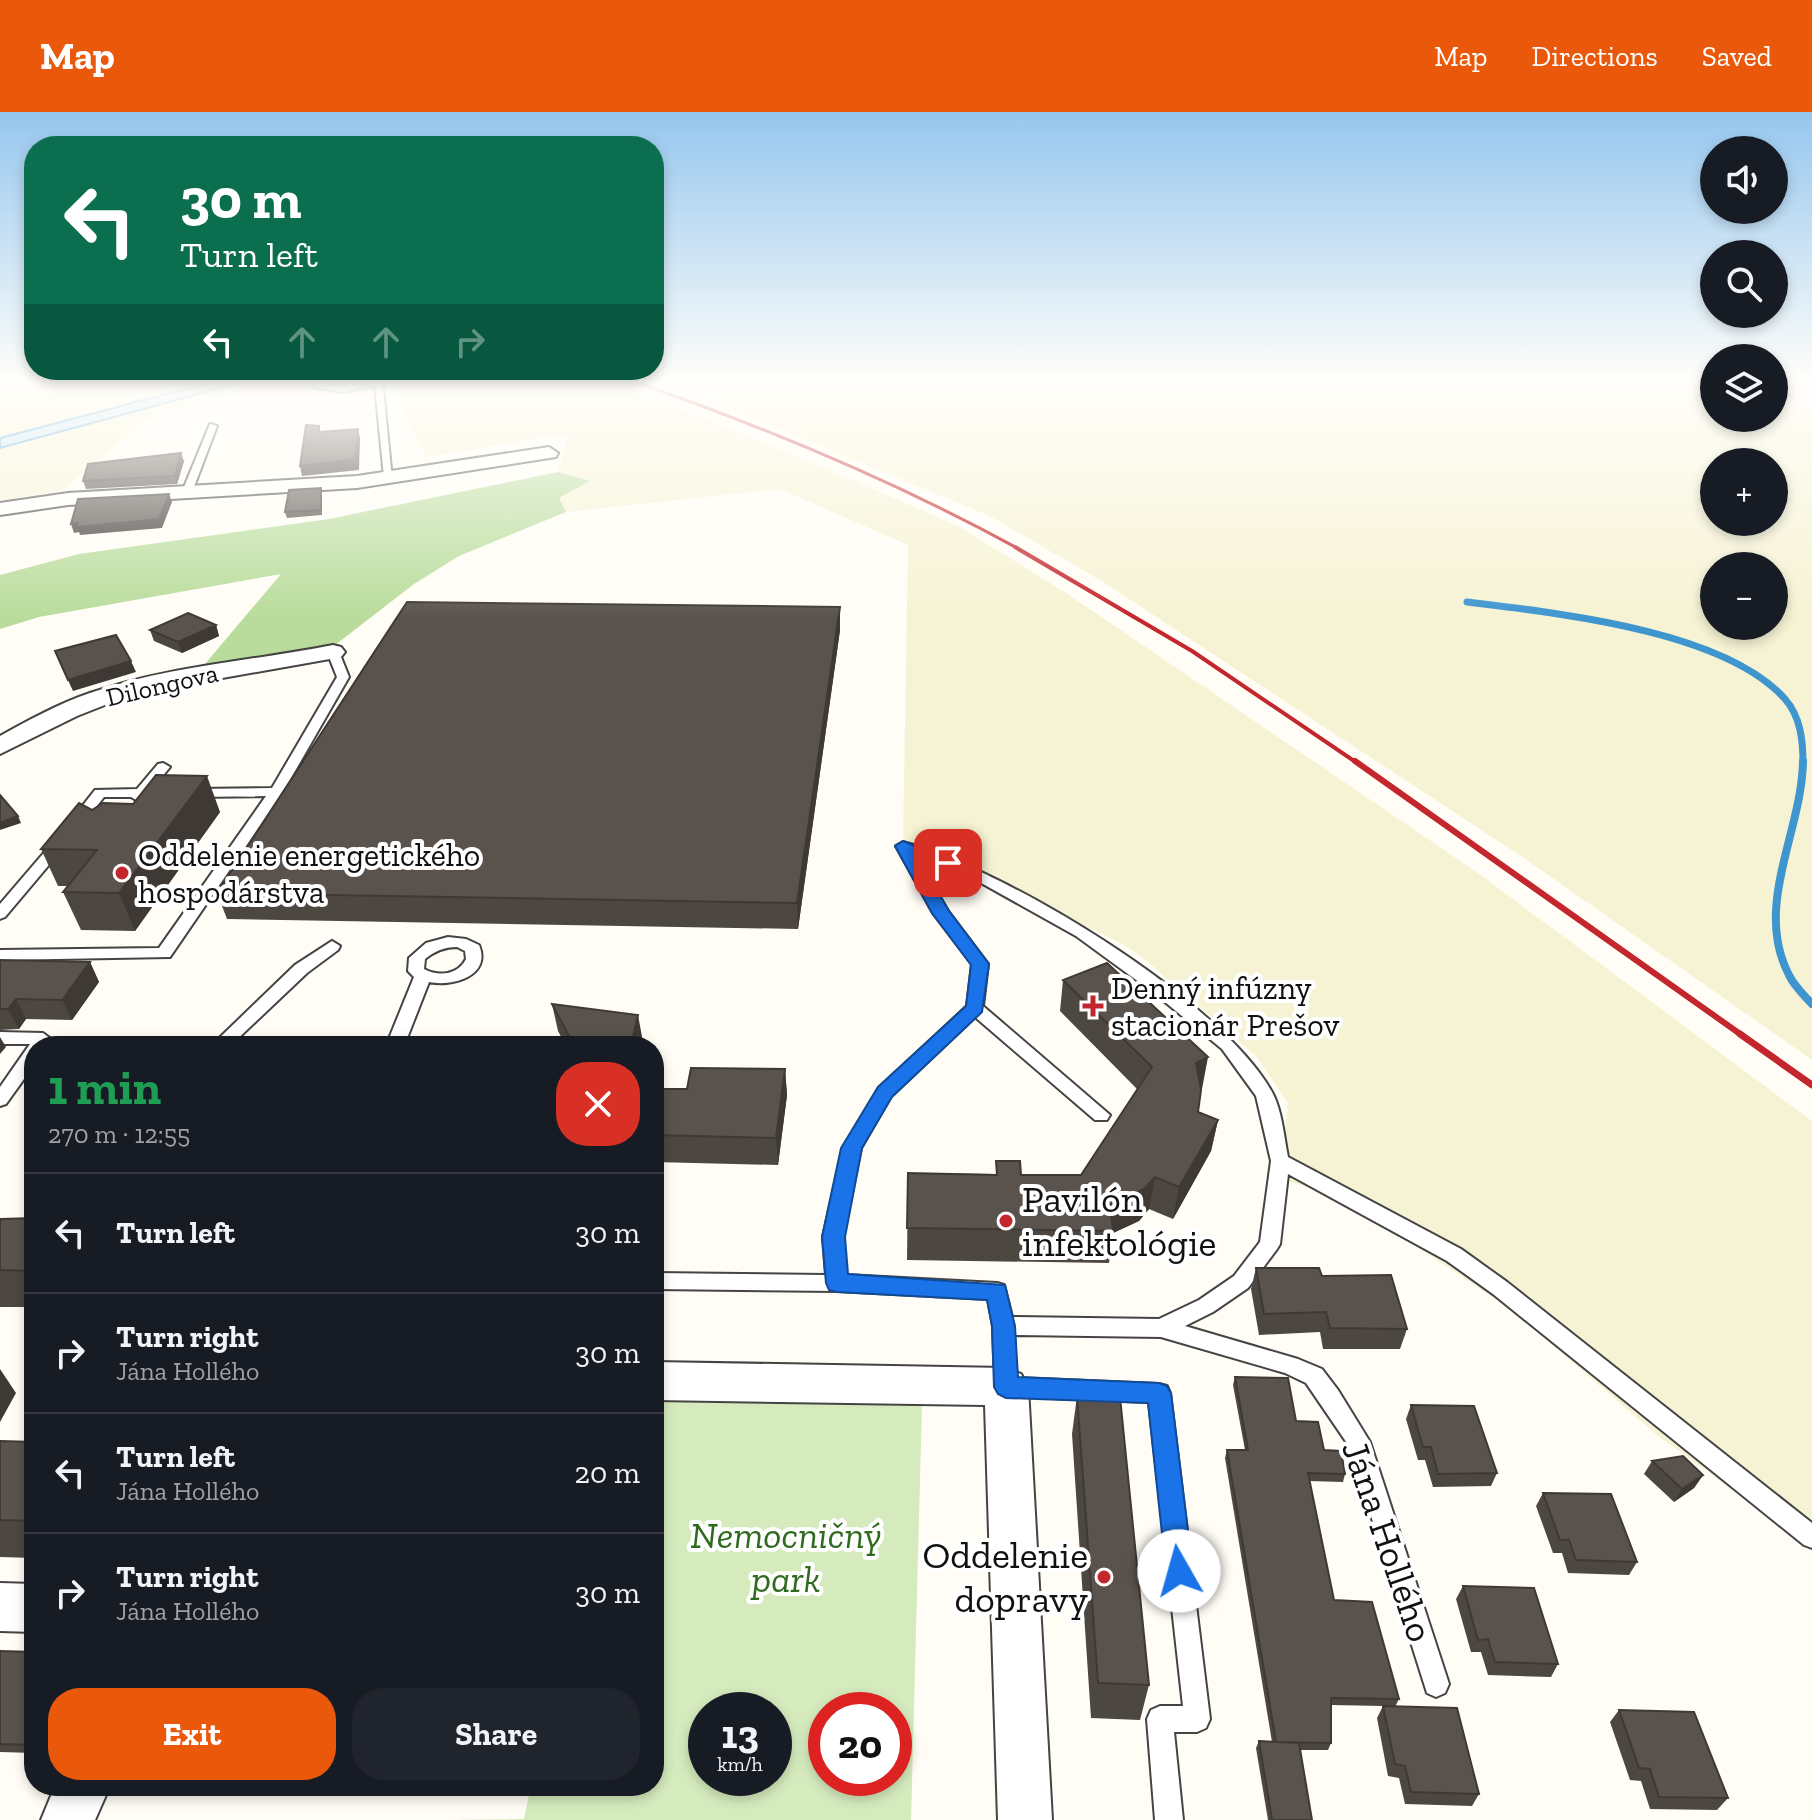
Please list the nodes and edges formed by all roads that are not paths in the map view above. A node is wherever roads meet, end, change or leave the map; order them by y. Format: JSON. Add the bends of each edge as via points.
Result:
{"nodes":[{"id":1,"x":201,"y":458,"type":"edge"},
{"id":2,"x":387,"y":458,"type":"edge"},
{"id":3,"x":518,"y":458,"type":"edge"},
{"id":4,"x":389,"y":477,"type":"junction"},
{"id":5,"x":187,"y":492,"type":"junction"},
{"id":6,"x":0,"y":509,"type":"edge"},
{"id":7,"x":333,"y":652,"type":"joint"},
{"id":8,"x":0,"y":746,"type":"edge"},
{"id":9,"x":163,"y":767,"type":"dead end"},
{"id":10,"x":276,"y":792,"type":"junction"},
{"id":11,"x":137,"y":799,"type":"junction"},
{"id":12,"x":0,"y":914,"type":"edge"},
{"id":13,"x":332,"y":946,"type":"dead end"},
{"id":14,"x":0,"y":955,"type":"edge"},
{"id":15,"x":423,"y":976,"type":"dead end"},
{"id":16,"x":975,"y":1008,"type":"junction"},
{"id":17,"x":231,"y":1036,"type":"edge"},
{"id":18,"x":399,"y":1036,"type":"edge"},
{"id":19,"x":0,"y":1038,"type":"edge"},
{"id":20,"x":24,"y":1039,"type":"edge"},
{"id":21,"x":24,"y":1066,"type":"edge"},
{"id":22,"x":0,"y":1100,"type":"edge"},
{"id":23,"x":1101,"y":1115,"type":"dead end"},
{"id":24,"x":1280,"y":1161,"type":"junction"},
{"id":25,"x":664,"y":1281,"type":"edge"},
{"id":26,"x":837,"y":1283,"type":"junction"},
{"id":27,"x":1003,"y":1326,"type":"junction"},
{"id":28,"x":1161,"y":1328,"type":"junction"},
{"id":29,"x":664,"y":1381,"type":"edge"},
{"id":30,"x":1006,"y":1387,"type":"junction"},
{"id":31,"x":1812,"y":1537,"type":"edge"},
{"id":32,"x":0,"y":1607,"type":"edge"},
{"id":33,"x":24,"y":1608,"type":"edge"},
{"id":34,"x":1436,"y":1684,"type":"dead end"},
{"id":35,"x":79,"y":1796,"type":"edge"},
{"id":36,"x":68,"y":1820,"type":"edge"},
{"id":37,"x":1025,"y":1820,"type":"edge"},
{"id":38,"x":1169,"y":1820,"type":"edge"}],
"edges":[{"from":1,"to":5,"type":"lane"},
{"from":2,"to":4,"type":"lane"},
{"from":3,"to":4,"type":"street"},
{"from":4,"to":5,"type":"street"},
{"from":5,"to":6,"type":"street"},
{"from":7,"to":8,"type":"street","name":"Dilongova","via":[[112,694],[74,707]]},
{"from":7,"to":10,"type":"lane","via":[[343,677]]},
{"from":9,"to":11,"type":"lane"},
{"from":10,"to":11,"type":"lane"},
{"from":10,"to":14,"type":"lane","via":[[164,953]]},
{"from":11,"to":12,"type":"lane","via":[[100,793]]},
{"from":13,"to":17,"type":"lane"},
{"from":15,"to":18,"type":"lane"},
{"from":16,"to":23,"type":"lane"},
{"from":16,"to":24,"type":"lane","name":"Jána Hollého","via":[[980,964],[941,913],[903,846],[970,871],[1082,933],[1228,1045],[1265,1095]]},
{"from":16,"to":26,"type":"lane","via":[[885,1092],[852,1148],[833,1237]]},
{"from":19,"to":20,"type":"lane"},
{"from":21,"to":22,"type":"lane"},
{"from":24,"to":28,"type":"lane","name":"Jána Hollého","via":[[1270,1244],[1241,1282]]},
{"from":24,"to":31,"type":"lane","via":[[1454,1255]]},
{"from":25,"to":26,"type":"lane"},
{"from":26,"to":27,"type":"lane","via":[[997,1291]]},
{"from":27,"to":28,"type":"lane","name":"Jána Hollého"},
{"from":27,"to":30,"type":"lane"},
{"from":28,"to":34,"type":"lane","name":"Jána Hollého","via":[[1314,1376],[1359,1442]]},
{"from":29,"to":30,"type":"street"},
{"from":30,"to":37,"type":"street"},
{"from":30,"to":38,"type":"lane","via":[[1159,1393],[1197,1719],[1160,1719]]},
{"from":32,"to":33,"type":"street"},
{"from":35,"to":36,"type":"street"}]}
